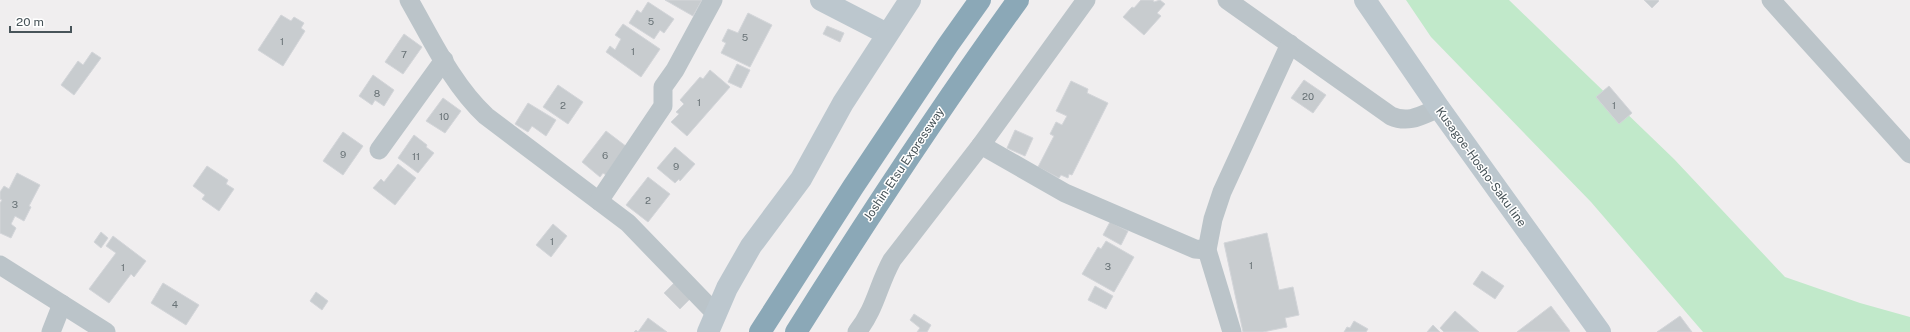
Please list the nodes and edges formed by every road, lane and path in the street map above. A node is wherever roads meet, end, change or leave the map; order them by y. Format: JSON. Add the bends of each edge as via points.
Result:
{"nodes":[{"id":1,"x":409,"y":0,"type":"edge"},
{"id":2,"x":713,"y":0,"type":"edge"},
{"id":3,"x":821,"y":0,"type":"edge"},
{"id":4,"x":910,"y":0,"type":"edge"},
{"id":5,"x":980,"y":0,"type":"edge"},
{"id":6,"x":1018,"y":0,"type":"edge"},
{"id":7,"x":1086,"y":0,"type":"edge"},
{"id":8,"x":1227,"y":0,"type":"edge"},
{"id":9,"x":1365,"y":0,"type":"edge"},
{"id":10,"x":1771,"y":0,"type":"edge"},
{"id":11,"x":887,"y":34,"type":"junction"},
{"id":12,"x":1290,"y":44,"type":"junction"},
{"id":13,"x":444,"y":60,"type":"junction"},
{"id":14,"x":1438,"y":108,"type":"junction"},
{"id":15,"x":981,"y":146,"type":"junction"},
{"id":16,"x":379,"y":150,"type":"dead end"},
{"id":17,"x":1910,"y":154,"type":"edge"},
{"id":18,"x":599,"y":201,"type":"junction"},
{"id":19,"x":1207,"y":250,"type":"junction"},
{"id":20,"x":0,"y":265,"type":"edge"},
{"id":21,"x":62,"y":304,"type":"junction"},
{"id":22,"x":712,"y":323,"type":"edge"},
{"id":23,"x":52,"y":332,"type":"edge"},
{"id":24,"x":106,"y":332,"type":"edge"},
{"id":25,"x":760,"y":332,"type":"edge"},
{"id":26,"x":796,"y":332,"type":"edge"},
{"id":27,"x":857,"y":332,"type":"edge"},
{"id":28,"x":1232,"y":332,"type":"edge"},
{"id":29,"x":1600,"y":332,"type":"edge"}],
"edges":[{"from":1,"to":13,"type":"street"},
{"from":2,"to":18,"type":"street","via":[[663,87],[663,106]]},
{"from":3,"to":11,"type":"street"},
{"from":4,"to":11,"type":"street"},
{"from":5,"to":25,"type":"highway","via":[[948,44]]},
{"from":6,"to":26,"type":"highway","name":"Joshin-Etsu Expressway","via":[[877,204]]},
{"from":7,"to":15,"type":"street"},
{"from":8,"to":12,"type":"street"},
{"from":9,"to":14,"type":"street","name":"Kusagoe-Hosho-Saku line"},
{"from":10,"to":17,"type":"street"},
{"from":11,"to":22,"type":"street","via":[[801,179],[751,246],[727,288]]},
{"from":12,"to":14,"type":"street","via":[[1375,106],[1399,120],[1411,120]]},
{"from":12,"to":19,"type":"street","via":[[1222,192]]},
{"from":13,"to":16,"type":"street"},
{"from":13,"to":18,"type":"street","via":[[470,101],[486,116]]},
{"from":14,"to":29,"type":"street","name":"Kusagoe-Hosho-Saku line"},
{"from":15,"to":19,"type":"street","via":[[1065,193],[1195,248]]},
{"from":15,"to":27,"type":"street","via":[[892,260],[873,308]]},
{"from":18,"to":22,"type":"street","via":[[628,224],[702,302]]},
{"from":19,"to":28,"type":"street"},
{"from":20,"to":21,"type":"street"},
{"from":21,"to":23,"type":"street"},
{"from":21,"to":24,"type":"street"}]}
